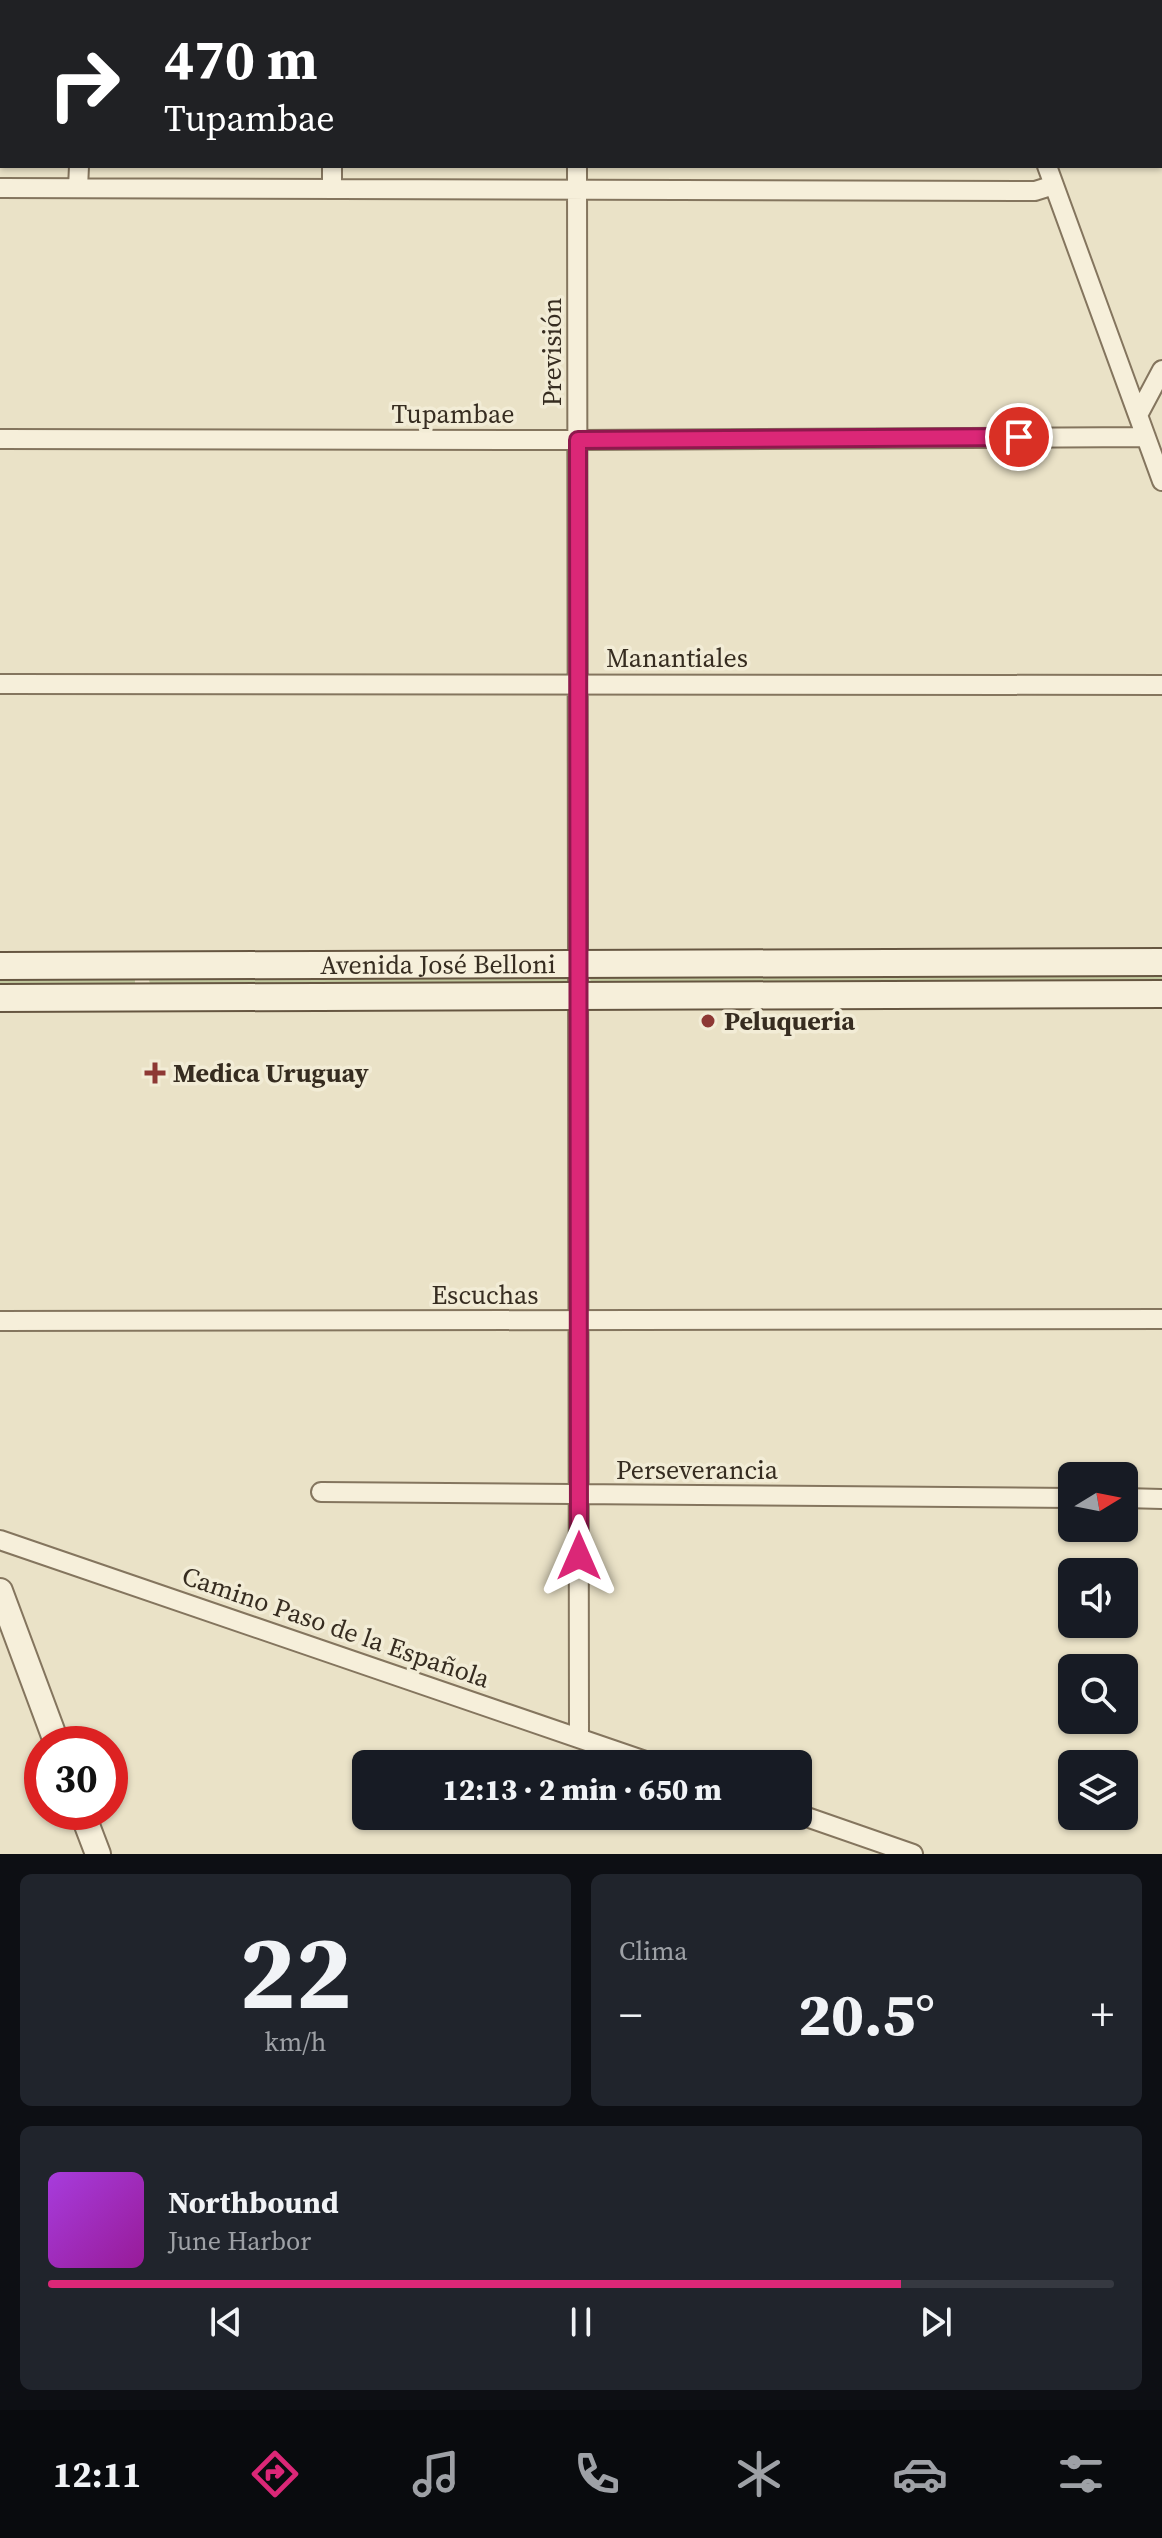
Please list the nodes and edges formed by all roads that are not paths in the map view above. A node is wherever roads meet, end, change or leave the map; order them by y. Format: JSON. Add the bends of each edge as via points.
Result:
{"nodes":[{"id":1,"x":79,"y":168,"type":"edge"},
{"id":2,"x":332,"y":168,"type":"edge"},
{"id":3,"x":577,"y":168,"type":"edge"},
{"id":4,"x":1048,"y":168,"type":"edge"},
{"id":5,"x":1054,"y":185,"type":"junction"},
{"id":6,"x":0,"y":188,"type":"edge"},
{"id":7,"x":78,"y":188,"type":"junction"},
{"id":8,"x":332,"y":189,"type":"junction"},
{"id":9,"x":577,"y":189,"type":"junction"},
{"id":10,"x":1162,"y":370,"type":"edge"},
{"id":11,"x":1138,"y":415,"type":"junction"},
{"id":12,"x":1146,"y":437,"type":"junction"},
{"id":13,"x":0,"y":439,"type":"edge"},
{"id":14,"x":578,"y":440,"type":"junction"},
{"id":15,"x":1162,"y":481,"type":"edge"},
{"id":16,"x":0,"y":684,"type":"edge"},
{"id":17,"x":578,"y":684,"type":"junction"},
{"id":18,"x":1162,"y":685,"type":"edge"},
{"id":19,"x":1162,"y":962,"type":"edge"},
{"id":20,"x":578,"y":963,"type":"junction"},
{"id":21,"x":141,"y":965,"type":"junction"},
{"id":22,"x":0,"y":966,"type":"edge"},
{"id":23,"x":1162,"y":994,"type":"edge"},
{"id":24,"x":578,"y":996,"type":"junction"},
{"id":25,"x":142,"y":997,"type":"junction"},
{"id":26,"x":0,"y":998,"type":"edge"},
{"id":27,"x":1162,"y":1319,"type":"edge"},
{"id":28,"x":578,"y":1320,"type":"junction"},
{"id":29,"x":0,"y":1321,"type":"edge"},
{"id":30,"x":321,"y":1492,"type":"dead end"},
{"id":31,"x":579,"y":1495,"type":"junction"},
{"id":32,"x":1058,"y":1498,"type":"edge"},
{"id":33,"x":1138,"y":1498,"type":"edge"},
{"id":34,"x":1162,"y":1499,"type":"edge"},
{"id":35,"x":0,"y":1540,"type":"edge"},
{"id":36,"x":0,"y":1591,"type":"edge"},
{"id":37,"x":50,"y":1726,"type":"edge"},
{"id":38,"x":579,"y":1738,"type":"junction"},
{"id":39,"x":614,"y":1750,"type":"edge"},
{"id":40,"x":812,"y":1819,"type":"edge"},
{"id":41,"x":89,"y":1830,"type":"edge"},
{"id":42,"x":98,"y":1854,"type":"edge"},
{"id":43,"x":913,"y":1854,"type":"edge"}],
"edges":[{"from":1,"to":7,"type":"street"},
{"from":2,"to":8,"type":"street"},
{"from":3,"to":9,"type":"street","name":"Previsión"},
{"from":4,"to":5,"type":"street"},
{"from":5,"to":9,"type":"street","via":[[1035,191]]},
{"from":5,"to":11,"type":"street"},
{"from":6,"to":7,"type":"street"},
{"from":7,"to":8,"type":"street"},
{"from":8,"to":9,"type":"street"},
{"from":9,"to":14,"type":"street","name":"Previsión"},
{"from":10,"to":11,"type":"street"},
{"from":11,"to":12,"type":"street"},
{"from":12,"to":14,"type":"street","name":"Tupambae"},
{"from":12,"to":15,"type":"street"},
{"from":13,"to":14,"type":"street","name":"Tupambae"},
{"from":14,"to":17,"type":"street","name":"Previsión"},
{"from":16,"to":17,"type":"street","name":"Manantiales"},
{"from":17,"to":18,"type":"street","name":"Manantiales"},
{"from":17,"to":20,"type":"street","name":"Previsión"},
{"from":19,"to":20,"type":"main road","name":"Avenida José Belloni"},
{"from":20,"to":21,"type":"main road","name":"Avenida José Belloni"},
{"from":20,"to":24,"type":"street","name":"Previsión"},
{"from":21,"to":22,"type":"main road","name":"Avenida José Belloni"},
{"from":21,"to":25,"type":"main road"},
{"from":23,"to":24,"type":"main road","name":"Avenida José Belloni"},
{"from":24,"to":25,"type":"main road","name":"Avenida José Belloni"},
{"from":24,"to":28,"type":"street","name":"Previsión"},
{"from":25,"to":26,"type":"main road","name":"Avenida José Belloni"},
{"from":27,"to":28,"type":"street","name":"Escuchas"},
{"from":28,"to":29,"type":"street","name":"Escuchas"},
{"from":28,"to":31,"type":"street","name":"Previsión"},
{"from":30,"to":31,"type":"street","name":"Perseverancia"},
{"from":31,"to":32,"type":"street","name":"Perseverancia"},
{"from":31,"to":38,"type":"street","name":"Previsión"},
{"from":33,"to":34,"type":"street"},
{"from":35,"to":38,"type":"street","name":"Camino Paso de la Española"},
{"from":36,"to":37,"type":"street"},
{"from":38,"to":39,"type":"street","name":"Camino Paso de la Española"},
{"from":40,"to":43,"type":"street"},
{"from":41,"to":42,"type":"street"}]}
